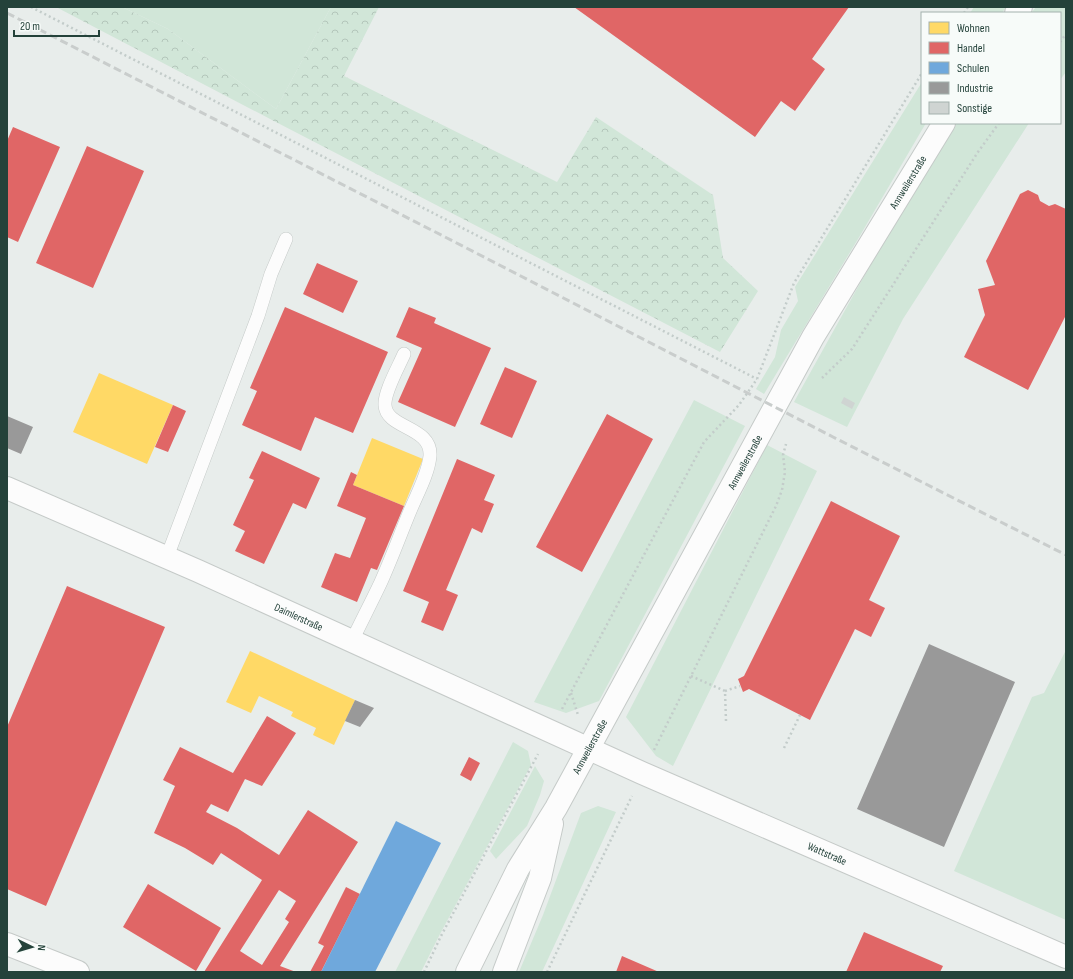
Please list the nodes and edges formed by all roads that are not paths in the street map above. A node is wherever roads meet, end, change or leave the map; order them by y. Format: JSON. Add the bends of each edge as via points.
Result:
{"nodes":[{"id":1,"x":943,"y":124,"type":"edge"},
{"id":2,"x":286,"y":239,"type":"dead end"},
{"id":3,"x":404,"y":354,"type":"dead end"},
{"id":4,"x":7,"y":488,"type":"edge"},
{"id":5,"x":167,"y":557,"type":"junction"},
{"id":6,"x":352,"y":641,"type":"junction"},
{"id":7,"x":588,"y":748,"type":"junction"},
{"id":8,"x":556,"y":808,"type":"junction"},
{"id":9,"x":7,"y":944,"type":"edge"},
{"id":10,"x":1066,"y":957,"type":"edge"},
{"id":11,"x":78,"y":972,"type":"edge"},
{"id":12,"x":467,"y":972,"type":"edge"},
{"id":13,"x":504,"y":972,"type":"edge"}],
"edges":[{"from":1,"to":7,"type":"street","name":"Annweilerstraße","via":[[812,337]]},
{"from":2,"to":5,"type":"lane"},
{"from":3,"to":6,"type":"lane","via":[[389,388],[385,406],[387,413],[396,421],[424,438],[430,455],[426,472],[380,584]]},
{"from":4,"to":5,"type":"street","name":"Daimlerstraße"},
{"from":5,"to":6,"type":"street","name":"Daimlerstraße"},
{"from":6,"to":7,"type":"street","name":"Daimlerstraße"},
{"from":7,"to":8,"type":"street","name":"Annweilerstraße"},
{"from":7,"to":10,"type":"street","name":"Wattstraße"},
{"from":8,"to":12,"type":"street","name":"Annweilerstraße","via":[[518,869]]},
{"from":8,"to":13,"type":"street","name":"Annweilerstraße","via":[[540,878]]},
{"from":9,"to":11,"type":"street"}]}
